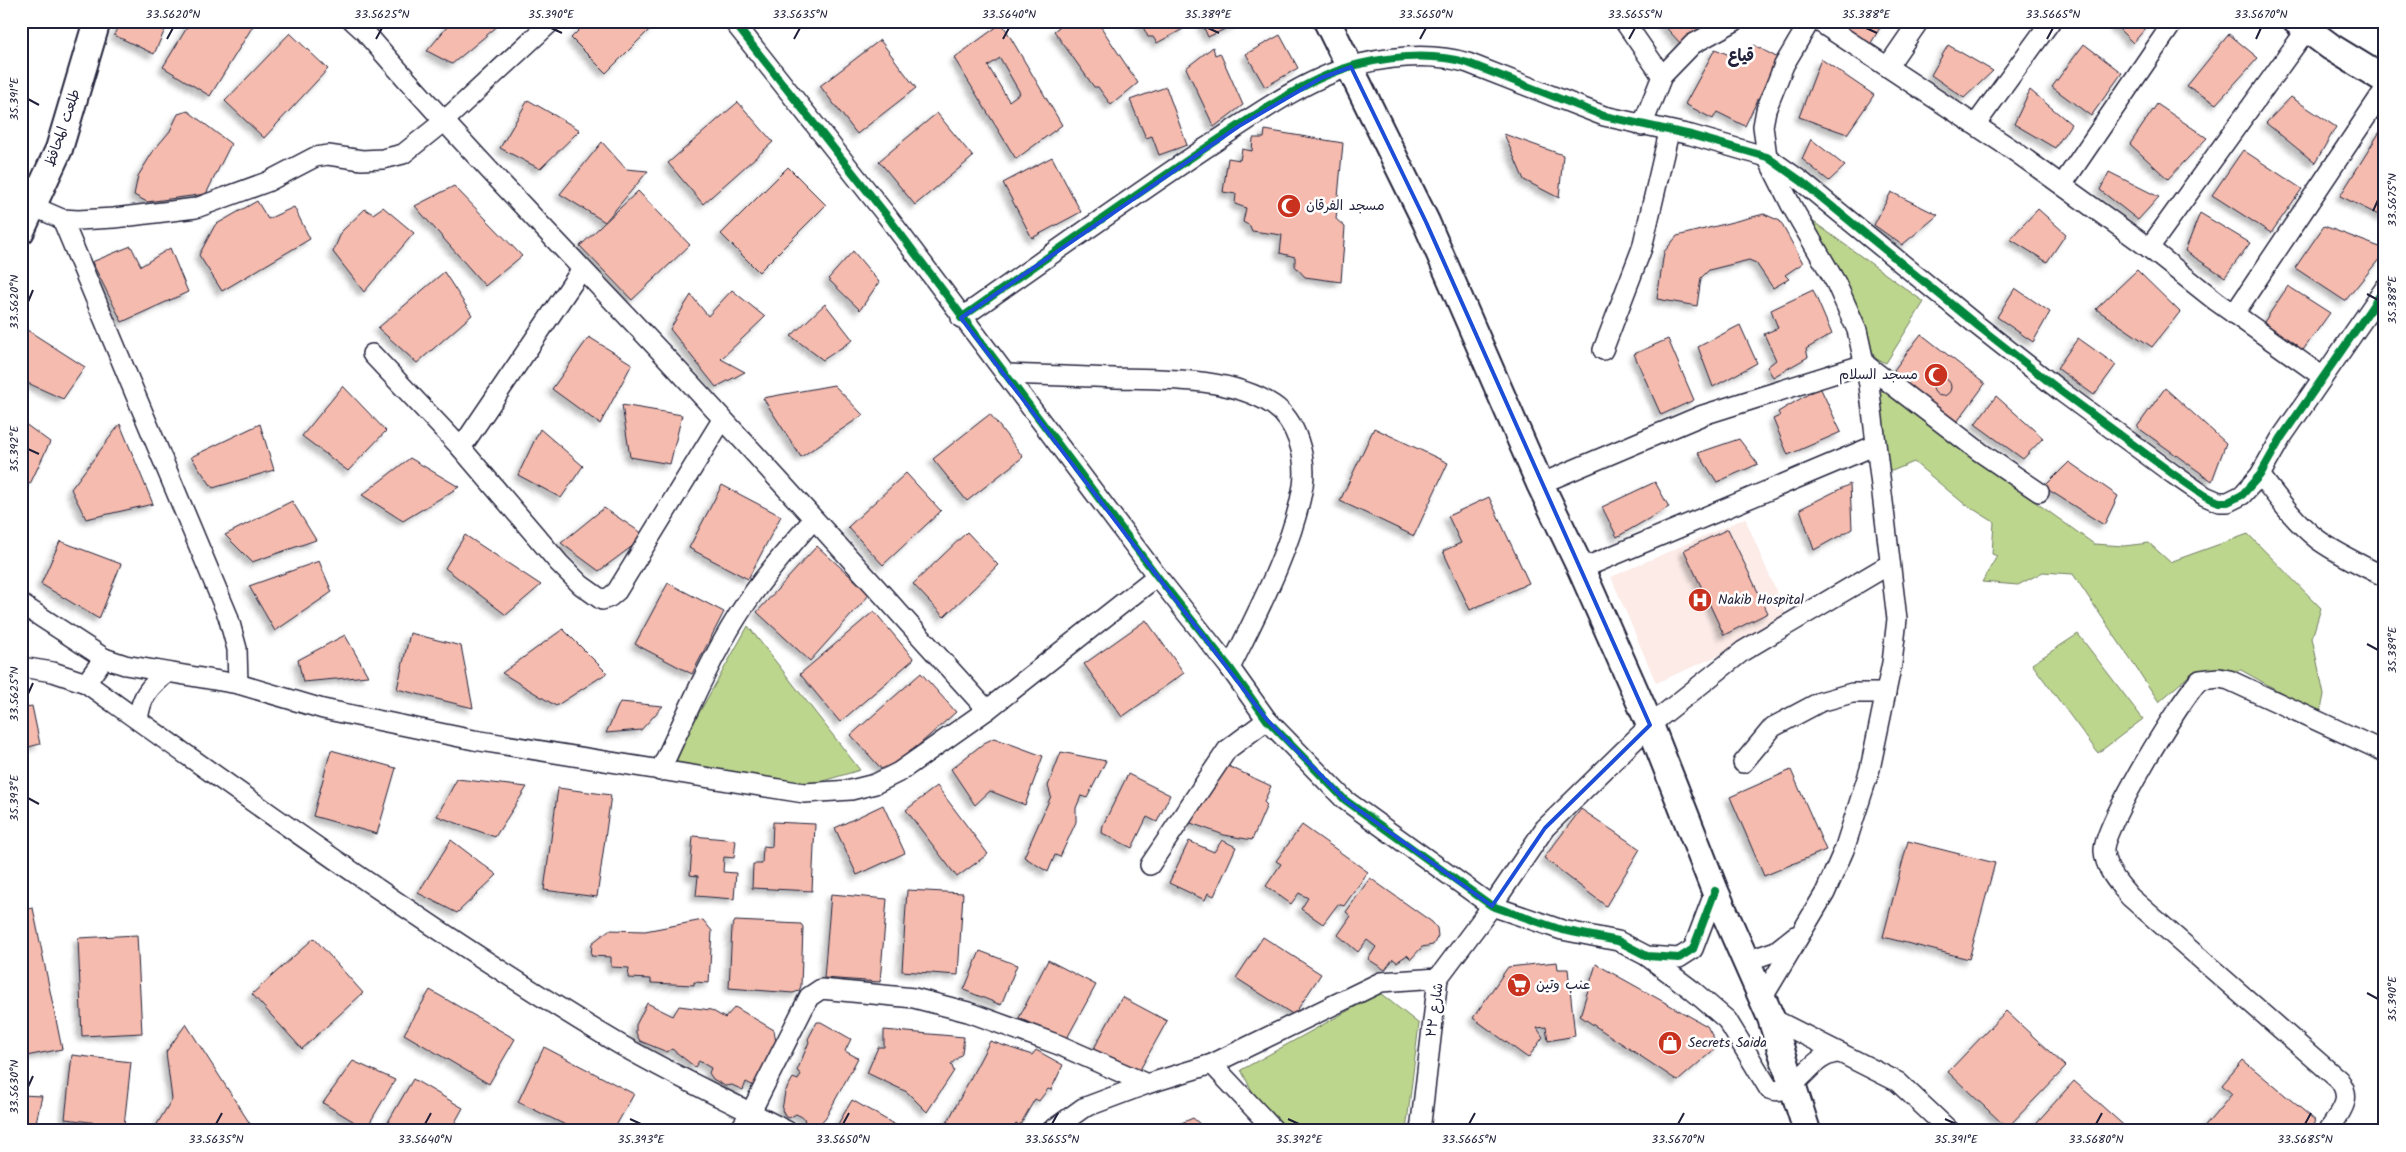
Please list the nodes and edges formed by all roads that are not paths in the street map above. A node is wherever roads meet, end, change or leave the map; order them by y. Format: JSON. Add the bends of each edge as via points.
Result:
{"nodes":[{"id":1,"x":97,"y":21,"type":"edge"},
{"id":2,"x":353,"y":21,"type":"edge"},
{"id":3,"x":552,"y":21,"type":"edge"},
{"id":4,"x":733,"y":21,"type":"edge"},
{"id":5,"x":1327,"y":21,"type":"edge"},
{"id":6,"x":1624,"y":21,"type":"edge"},
{"id":7,"x":1735,"y":21,"type":"edge"},
{"id":8,"x":1810,"y":21,"type":"edge"},
{"id":9,"x":1818,"y":21,"type":"edge"},
{"id":10,"x":1919,"y":21,"type":"edge"},
{"id":11,"x":2051,"y":21,"type":"edge"},
{"id":12,"x":2174,"y":21,"type":"edge"},
{"id":13,"x":2302,"y":25,"type":"edge"},
{"id":14,"x":1888,"y":66,"type":"junction"},
{"id":15,"x":1351,"y":67,"type":"junction"},
{"id":16,"x":1662,"y":76,"type":"junction"},
{"id":17,"x":2385,"y":80,"type":"edge"},
{"id":18,"x":2385,"y":89,"type":"edge"},
{"id":19,"x":443,"y":122,"type":"junction"},
{"id":20,"x":1976,"y":124,"type":"junction"},
{"id":21,"x":1642,"y":126,"type":"junction"},
{"id":22,"x":1669,"y":132,"type":"junction"},
{"id":23,"x":1767,"y":157,"type":"junction"},
{"id":24,"x":2062,"y":185,"type":"junction"},
{"id":25,"x":32,"y":206,"type":"junction"},
{"id":26,"x":62,"y":219,"type":"junction"},
{"id":27,"x":21,"y":231,"type":"edge"},
{"id":28,"x":2149,"y":248,"type":"junction"},
{"id":29,"x":582,"y":269,"type":"junction"},
{"id":30,"x":2385,"y":288,"type":"edge"},
{"id":31,"x":2234,"y":314,"type":"junction"},
{"id":32,"x":962,"y":318,"type":"junction"},
{"id":33,"x":1603,"y":350,"type":"dead end"},
{"id":34,"x":372,"y":354,"type":"dead end"},
{"id":35,"x":1865,"y":364,"type":"junction"},
{"id":36,"x":1006,"y":374,"type":"junction"},
{"id":37,"x":2323,"y":377,"type":"junction"},
{"id":38,"x":722,"y":420,"type":"junction"},
{"id":39,"x":1876,"y":445,"type":"junction"},
{"id":40,"x":461,"y":448,"type":"junction"},
{"id":41,"x":2260,"y":475,"type":"junction"},
{"id":42,"x":1540,"y":484,"type":"junction"},
{"id":43,"x":2039,"y":492,"type":"dead end"},
{"id":44,"x":813,"y":520,"type":"junction"},
{"id":45,"x":1890,"y":564,"type":"junction"},
{"id":46,"x":1581,"y":569,"type":"junction"},
{"id":47,"x":1157,"y":576,"type":"junction"},
{"id":48,"x":2385,"y":577,"type":"edge"},
{"id":49,"x":21,"y":604,"type":"edge"},
{"id":50,"x":104,"y":658,"type":"junction"},
{"id":51,"x":21,"y":667,"type":"edge"},
{"id":52,"x":1230,"y":668,"type":"junction"},
{"id":53,"x":167,"y":673,"type":"junction"},
{"id":54,"x":86,"y":683,"type":"junction"},
{"id":55,"x":238,"y":684,"type":"junction"},
{"id":56,"x":1886,"y":693,"type":"junction"},
{"id":57,"x":987,"y":710,"type":"junction"},
{"id":58,"x":138,"y":720,"type":"junction"},
{"id":59,"x":1267,"y":720,"type":"junction"},
{"id":60,"x":1650,"y":726,"type":"junction"},
{"id":61,"x":2385,"y":752,"type":"edge"},
{"id":62,"x":1743,"y":763,"type":"dead end"},
{"id":63,"x":660,"y":771,"type":"junction"},
{"id":64,"x":1150,"y":865,"type":"dead end"},
{"id":65,"x":1715,"y":891,"type":"junction"},
{"id":66,"x":1492,"y":906,"type":"junction"},
{"id":67,"x":1647,"y":956,"type":"junction"},
{"id":68,"x":1780,"y":956,"type":"junction"},
{"id":69,"x":1438,"y":978,"type":"junction"},
{"id":70,"x":1759,"y":990,"type":"junction"},
{"id":71,"x":1841,"y":1053,"type":"junction"},
{"id":72,"x":1212,"y":1064,"type":"junction"},
{"id":73,"x":1148,"y":1084,"type":"junction"},
{"id":74,"x":1792,"y":1087,"type":"junction"},
{"id":75,"x":751,"y":1112,"type":"junction"},
{"id":76,"x":739,"y":1131,"type":"edge"},
{"id":77,"x":787,"y":1131,"type":"edge"},
{"id":78,"x":1050,"y":1131,"type":"edge"},
{"id":79,"x":1275,"y":1131,"type":"edge"},
{"id":80,"x":1420,"y":1131,"type":"edge"},
{"id":81,"x":1807,"y":1131,"type":"edge"},
{"id":82,"x":1950,"y":1131,"type":"edge"},
{"id":83,"x":2328,"y":1131,"type":"edge"}],
"edges":[{"from":1,"to":25,"type":"main road","name":"طلعت المحافظ","via":[[59,149]]},
{"from":2,"to":19,"type":"street"},
{"from":3,"to":19,"type":"street"},
{"from":4,"to":32,"type":"street","via":[[887,216]]},
{"from":5,"to":15,"type":"main road"},
{"from":6,"to":16,"type":"street"},
{"from":7,"to":16,"type":"street","via":[[1693,44]]},
{"from":8,"to":23,"type":"street","via":[[1784,65],[1766,110],[1763,126]]},
{"from":9,"to":14,"type":"street"},
{"from":10,"to":14,"type":"street"},
{"from":11,"to":20,"type":"street"},
{"from":12,"to":24,"type":"street"},
{"from":13,"to":17,"type":"main road"},
{"from":13,"to":28,"type":"street"},
{"from":14,"to":20,"type":"street"},
{"from":15,"to":21,"type":"street","via":[[1406,58],[1457,60],[1604,116]]},
{"from":15,"to":32,"type":"street","via":[[1321,78],[1239,126]]},
{"from":15,"to":42,"type":"main road","via":[[1426,222]]},
{"from":16,"to":21,"type":"street"},
{"from":18,"to":31,"type":"street"},
{"from":19,"to":26,"type":"street","via":[[404,154],[362,160],[328,155],[314,157],[267,182],[196,208],[114,218]]},
{"from":19,"to":29,"type":"street"},
{"from":20,"to":24,"type":"street"},
{"from":21,"to":22,"type":"street"},
{"from":22,"to":23,"type":"street","via":[[1691,135]]},
{"from":22,"to":33,"type":"street","via":[[1642,248]]},
{"from":23,"to":35,"type":"street","via":[[1836,282],[1857,330]]},
{"from":23,"to":41,"type":"street","via":[[1801,180],[2062,392],[2205,496],[2228,502],[2242,495]]},
{"from":24,"to":28,"type":"street"},
{"from":25,"to":26,"type":"street"},
{"from":25,"to":27,"type":"main road","name":"طلعت المحافظ"},
{"from":26,"to":55,"type":"street","via":[[228,616],[237,649]]},
{"from":28,"to":31,"type":"street"},
{"from":29,"to":38,"type":"street"},
{"from":29,"to":40,"type":"street"},
{"from":30,"to":37,"type":"street"},
{"from":31,"to":37,"type":"street"},
{"from":32,"to":36,"type":"street"},
{"from":34,"to":40,"type":"street"},
{"from":35,"to":39,"type":"street"},
{"from":35,"to":42,"type":"street","via":[[1703,415]]},
{"from":35,"to":43,"type":"street","via":[[1980,452]]},
{"from":36,"to":47,"type":"street"},
{"from":36,"to":52,"type":"street","via":[[1159,379],[1216,385],[1258,396],[1285,415],[1293,427],[1302,461],[1303,484],[1297,514],[1267,595]]},
{"from":37,"to":41,"type":"street"},
{"from":38,"to":40,"type":"street","via":[[617,591],[602,600],[558,563]]},
{"from":38,"to":44,"type":"street"},
{"from":39,"to":45,"type":"street"},
{"from":39,"to":46,"type":"street"},
{"from":41,"to":48,"type":"street","via":[[2294,518],[2317,538]]},
{"from":42,"to":46,"type":"main road"},
{"from":44,"to":57,"type":"street"},
{"from":44,"to":63,"type":"street","via":[[737,617]]},
{"from":45,"to":56,"type":"street","via":[[1897,618]]},
{"from":45,"to":60,"type":"street","name":"شارع ٣٣","via":[[1743,651]]},
{"from":46,"to":60,"type":"main road"},
{"from":47,"to":52,"type":"street"},
{"from":47,"to":57,"type":"street"},
{"from":49,"to":50,"type":"street"},
{"from":50,"to":53,"type":"street"},
{"from":50,"to":54,"type":"street"},
{"from":51,"to":54,"type":"street","via":[[53,672]]},
{"from":52,"to":59,"type":"street"},
{"from":53,"to":55,"type":"street"},
{"from":53,"to":58,"type":"street","via":[[144,695]]},
{"from":54,"to":58,"type":"street"},
{"from":55,"to":63,"type":"street","via":[[333,711],[474,740]]},
{"from":56,"to":62,"type":"street","via":[[1852,693],[1820,702],[1773,727]]},
{"from":56,"to":68,"type":"street","via":[[1870,769],[1844,850],[1808,923]]},
{"from":57,"to":63,"type":"street","via":[[899,772],[875,784],[851,790],[804,794]]},
{"from":58,"to":75,"type":"street","via":[[337,862],[487,962],[610,1039]]},
{"from":59,"to":64,"type":"street","via":[[1228,750]]},
{"from":59,"to":66,"type":"street","via":[[1345,800]]},
{"from":60,"to":65,"type":"main road"},
{"from":60,"to":66,"type":"street","name":"شارع ٣٣","via":[[1545,828]]},
{"from":61,"to":83,"type":"street","via":[[2229,680],[2200,680],[2181,701],[2157,742],[2110,825],[2103,850],[2114,877],[2130,897],[2339,1080],[2347,1091],[2347,1098]]},
{"from":65,"to":67,"type":"street","via":[[1693,949],[1679,958]]},
{"from":65,"to":70,"type":"main road"},
{"from":66,"to":67,"type":"street","via":[[1562,930],[1618,942]]},
{"from":66,"to":69,"type":"street","name":"شارع ٣٣"},
{"from":67,"to":74,"type":"street","via":[[1727,1020],[1769,1089],[1776,1092]]},
{"from":68,"to":70,"type":"street"},
{"from":68,"to":70,"type":"street"},
{"from":69,"to":72,"type":"street","via":[[1381,982]]},
{"from":69,"to":80,"type":"street","name":"شارع ٣٣"},
{"from":70,"to":71,"type":"street"},
{"from":70,"to":74,"type":"main road"},
{"from":71,"to":74,"type":"street","via":[[1816,1061]]},
{"from":71,"to":82,"type":"street","via":[[1898,1082]]},
{"from":72,"to":73,"type":"street"},
{"from":72,"to":79,"type":"street"},
{"from":73,"to":75,"type":"street","via":[[1059,1045],[968,1012],[914,998],[821,989],[809,997]]},
{"from":73,"to":78,"type":"street","via":[[1083,1108]]},
{"from":74,"to":81,"type":"main road"},
{"from":75,"to":76,"type":"street"},
{"from":75,"to":77,"type":"street"}]}
